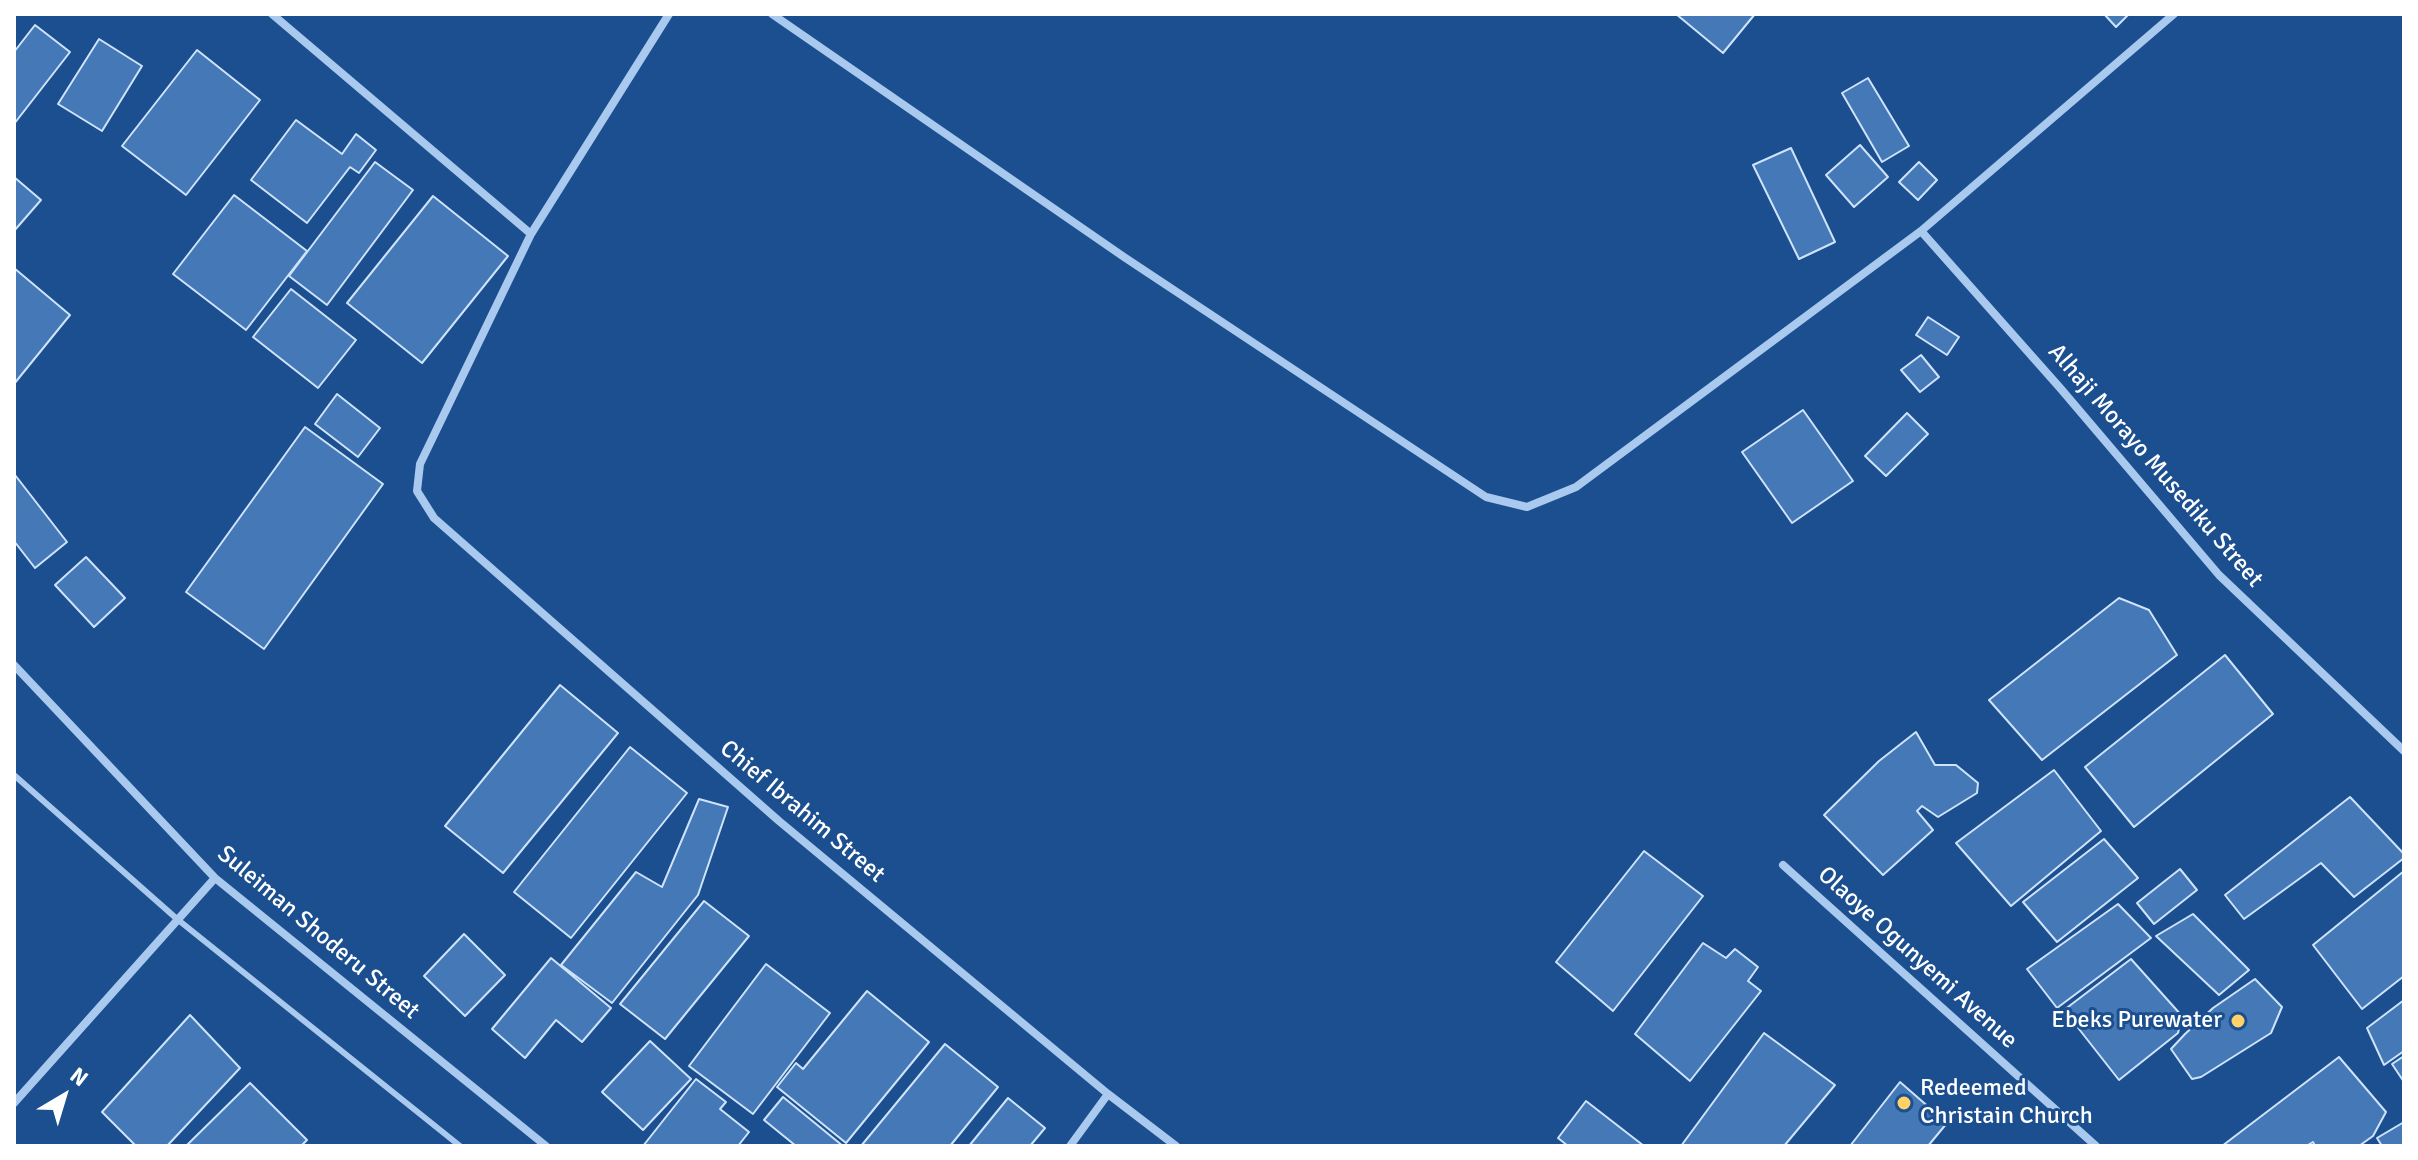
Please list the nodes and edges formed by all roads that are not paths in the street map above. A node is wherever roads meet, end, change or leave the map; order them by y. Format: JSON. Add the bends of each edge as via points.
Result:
{"nodes":[{"id":1,"x":272,"y":14,"type":"edge"},
{"id":2,"x":669,"y":14,"type":"edge"},
{"id":3,"x":772,"y":14,"type":"edge"},
{"id":4,"x":2174,"y":14,"type":"edge"},
{"id":5,"x":1921,"y":231,"type":"junction"},
{"id":6,"x":531,"y":234,"type":"junction"},
{"id":7,"x":14,"y":665,"type":"edge"},
{"id":8,"x":2404,"y":751,"type":"edge"},
{"id":9,"x":14,"y":775,"type":"edge"},
{"id":10,"x":1783,"y":865,"type":"dead end"},
{"id":11,"x":215,"y":878,"type":"junction"},
{"id":12,"x":177,"y":919,"type":"junction"},
{"id":13,"x":1108,"y":1094,"type":"junction"},
{"id":14,"x":14,"y":1103,"type":"edge"},
{"id":15,"x":460,"y":1146,"type":"edge"},
{"id":16,"x":546,"y":1146,"type":"edge"},
{"id":17,"x":1070,"y":1146,"type":"edge"},
{"id":18,"x":1176,"y":1146,"type":"edge"},
{"id":19,"x":2096,"y":1146,"type":"edge"}],
"edges":[{"from":1,"to":6,"type":"street"},
{"from":2,"to":6,"type":"street"},
{"from":3,"to":5,"type":"street","via":[[1124,257],[1486,497],[1527,507],[1576,487]]},
{"from":4,"to":5,"type":"street"},
{"from":5,"to":8,"type":"street","name":"Alhaji Morayo Musediku Street","via":[[2219,575]]},
{"from":6,"to":13,"type":"street","name":"Chief Ibrahim Street","via":[[420,464],[417,491],[434,518],[779,821]]},
{"from":7,"to":11,"type":"street","name":"Suleiman Shoderu Street"},
{"from":9,"to":12,"type":"lane"},
{"from":10,"to":19,"type":"street","name":"Olaoye Ogunyemi Avenue"},
{"from":11,"to":12,"type":"street"},
{"from":11,"to":16,"type":"street","name":"Suleiman Shoderu Street"},
{"from":12,"to":14,"type":"street"},
{"from":12,"to":15,"type":"lane"},
{"from":13,"to":17,"type":"street"},
{"from":13,"to":18,"type":"street","name":"Chief Ibrahim Street"}]}
